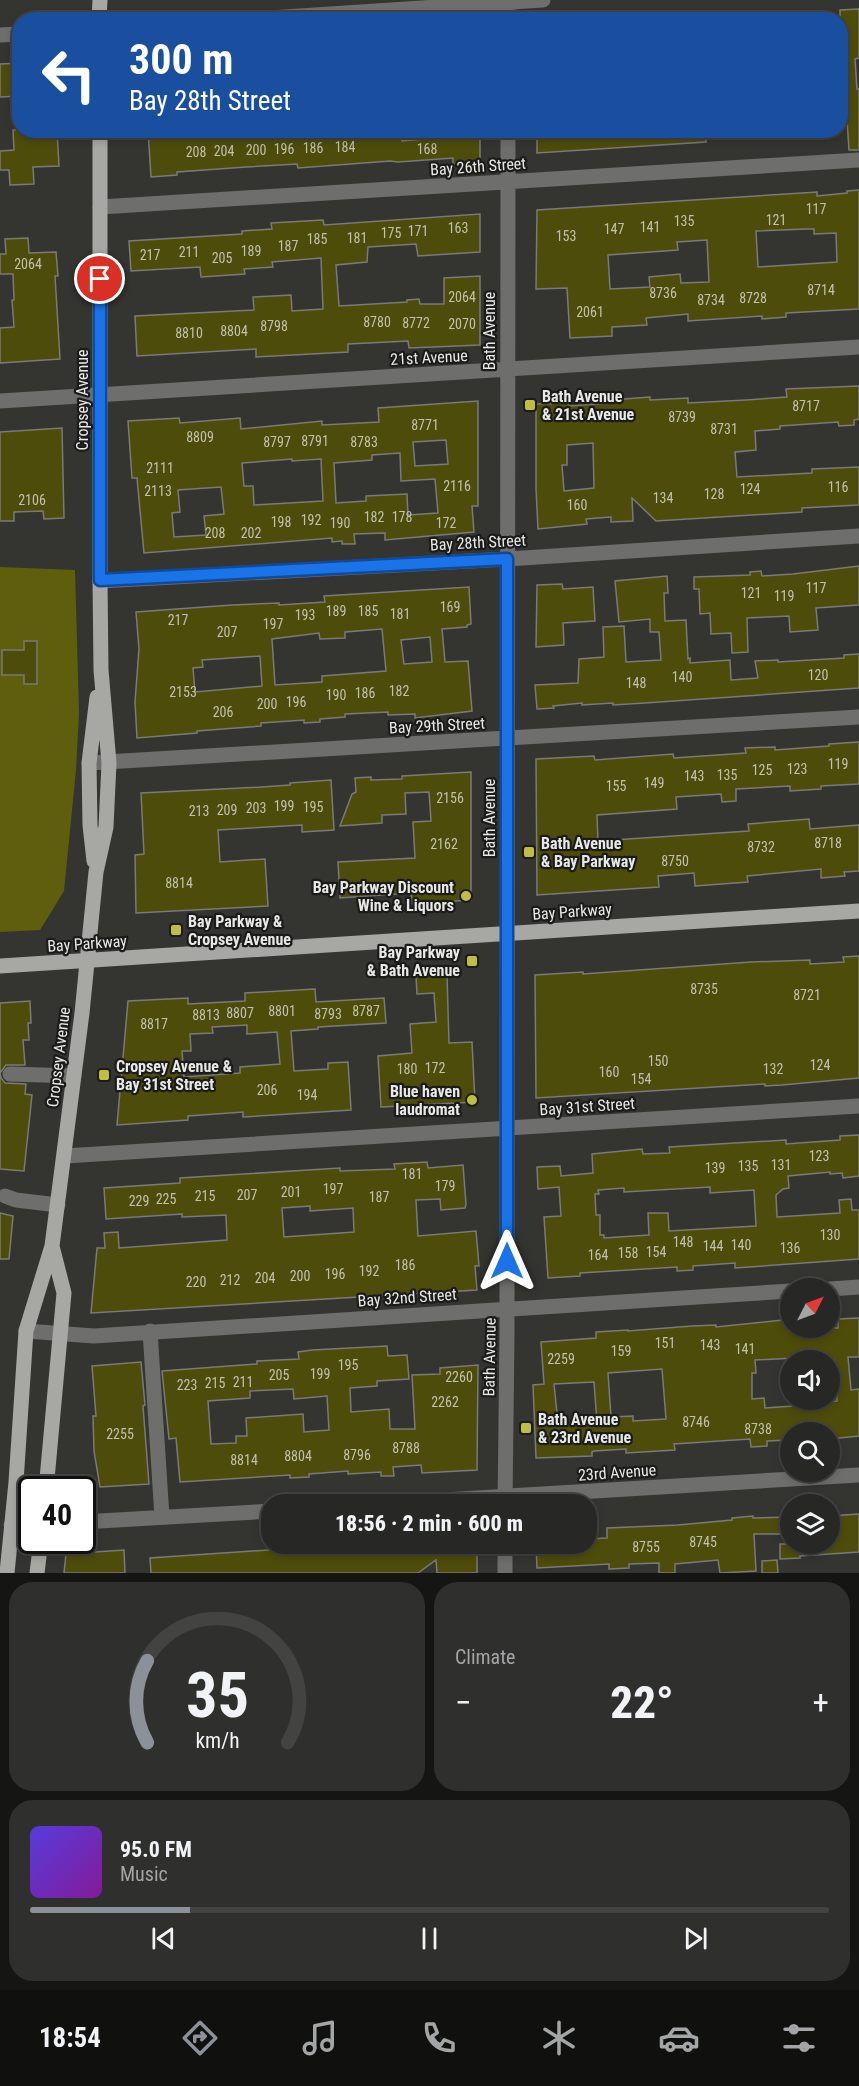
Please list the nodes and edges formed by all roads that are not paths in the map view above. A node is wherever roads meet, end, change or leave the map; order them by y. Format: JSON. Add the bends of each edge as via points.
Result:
{"nodes":[{"id":1,"x":543,"y":0,"type":"edge"},
{"id":2,"x":508,"y":1,"type":"edge"},
{"id":3,"x":352,"y":12,"type":"edge"},
{"id":4,"x":100,"y":138,"type":"edge"},
{"id":5,"x":508,"y":138,"type":"edge"},
{"id":6,"x":859,"y":160,"type":"edge"},
{"id":7,"x":507,"y":182,"type":"junction"},
{"id":8,"x":100,"y":207,"type":"junction"},
{"id":9,"x":859,"y":347,"type":"edge"},
{"id":10,"x":507,"y":371,"type":"junction"},
{"id":11,"x":99,"y":395,"type":"junction"},
{"id":12,"x":0,"y":401,"type":"edge"},
{"id":13,"x":859,"y":536,"type":"edge"},
{"id":14,"x":507,"y":559,"type":"junction"},
{"id":15,"x":100,"y":580,"type":"junction"},
{"id":16,"x":101,"y":670,"type":"junction"},
{"id":17,"x":859,"y":717,"type":"edge"},
{"id":18,"x":507,"y":739,"type":"junction"},
{"id":19,"x":89,"y":763,"type":"junction"},
{"id":20,"x":109,"y":763,"type":"junction"},
{"id":21,"x":96,"y":872,"type":"junction"},
{"id":22,"x":859,"y":911,"type":"edge"},
{"id":23,"x":507,"y":933,"type":"junction"},
{"id":24,"x":87,"y":961,"type":"junction"},
{"id":25,"x":0,"y":966,"type":"edge"},
{"id":26,"x":10,"y":1074,"type":"dead end"},
{"id":27,"x":74,"y":1076,"type":"junction"},
{"id":28,"x":859,"y":1107,"type":"edge"},
{"id":29,"x":506,"y":1129,"type":"junction"},
{"id":30,"x":65,"y":1156,"type":"junction"},
{"id":31,"x":2,"y":1193,"type":"edge"},
{"id":32,"x":58,"y":1205,"type":"junction"},
{"id":33,"x":52,"y":1246,"type":"junction"},
{"id":34,"x":859,"y":1287,"type":"edge"},
{"id":35,"x":840,"y":1288,"type":"edge"},
{"id":36,"x":780,"y":1292,"type":"edge"},
{"id":37,"x":507,"y":1309,"type":"junction"},
{"id":38,"x":26,"y":1331,"type":"junction"},
{"id":39,"x":150,"y":1331,"type":"junction"},
{"id":40,"x":61,"y":1334,"type":"junction"},
{"id":41,"x":859,"y":1475,"type":"edge"},
{"id":42,"x":47,"y":1476,"type":"edge"},
{"id":43,"x":506,"y":1494,"type":"edge"},
{"id":44,"x":597,"y":1494,"type":"edge"},
{"id":45,"x":261,"y":1512,"type":"edge"},
{"id":46,"x":162,"y":1517,"type":"junction"},
{"id":47,"x":96,"y":1521,"type":"edge"},
{"id":48,"x":11,"y":1525,"type":"junction"},
{"id":49,"x":18,"y":1525,"type":"edge"},
{"id":50,"x":39,"y":1554,"type":"edge"},
{"id":51,"x":505,"y":1554,"type":"edge"},
{"id":52,"x":7,"y":1573,"type":"edge"},
{"id":53,"x":37,"y":1573,"type":"edge"},
{"id":54,"x":505,"y":1573,"type":"edge"}],
"edges":[{"from":1,"to":2,"type":"street"},
{"from":2,"to":3,"type":"street"},
{"from":4,"to":8,"type":"main road","name":"Cropsey Avenue"},
{"from":5,"to":7,"type":"street","name":"Bath Avenue"},
{"from":6,"to":7,"type":"street","name":"Bay 26th Street"},
{"from":7,"to":8,"type":"street","name":"Bay 26th Street"},
{"from":7,"to":10,"type":"street","name":"Bath Avenue"},
{"from":8,"to":11,"type":"main road","name":"Cropsey Avenue"},
{"from":9,"to":10,"type":"street","name":"21st Avenue"},
{"from":10,"to":11,"type":"street","name":"21st Avenue"},
{"from":10,"to":14,"type":"street","name":"Bath Avenue"},
{"from":11,"to":12,"type":"street","name":"21st Avenue"},
{"from":11,"to":15,"type":"main road","name":"Cropsey Avenue"},
{"from":13,"to":14,"type":"street","name":"Bay 28th Street"},
{"from":14,"to":15,"type":"street","name":"Bay 28th Street"},
{"from":14,"to":18,"type":"street","name":"Bath Avenue"},
{"from":15,"to":16,"type":"main road","name":"Cropsey Avenue"},
{"from":16,"to":19,"type":"main road","name":"Cropsey Avenue"},
{"from":16,"to":20,"type":"main road","name":"Cropsey Avenue"},
{"from":17,"to":18,"type":"street","name":"Bay 29th Street"},
{"from":18,"to":20,"type":"street","name":"Bay 29th Street"},
{"from":18,"to":23,"type":"street","name":"Bath Avenue"},
{"from":19,"to":20,"type":"street","name":"Bay 29th Street"},
{"from":19,"to":21,"type":"main road","name":"Cropsey Avenue"},
{"from":20,"to":21,"type":"main road","name":"Cropsey Avenue","via":[[106,827]]},
{"from":21,"to":24,"type":"main road","name":"Cropsey Avenue"},
{"from":22,"to":23,"type":"main road","name":"Bay Parkway"},
{"from":23,"to":24,"type":"main road","name":"Bay Parkway"},
{"from":23,"to":29,"type":"street","name":"Bath Avenue"},
{"from":24,"to":25,"type":"main road","name":"Bay Parkway"},
{"from":24,"to":27,"type":"main road","name":"Cropsey Avenue"},
{"from":26,"to":27,"type":"street"},
{"from":27,"to":30,"type":"main road","name":"Cropsey Avenue"},
{"from":28,"to":29,"type":"street","name":"Bay 31st Street"},
{"from":29,"to":30,"type":"street","name":"Bay 31st Street"},
{"from":29,"to":37,"type":"street","name":"Bath Avenue"},
{"from":30,"to":32,"type":"main road","name":"Cropsey Avenue"},
{"from":31,"to":32,"type":"street","via":[[16,1200]]},
{"from":32,"to":33,"type":"main road","name":"Cropsey Avenue"},
{"from":33,"to":38,"type":"main road","name":"Cropsey Avenue"},
{"from":33,"to":40,"type":"main road","name":"Cropsey Avenue","via":[[64,1293]]},
{"from":34,"to":35,"type":"street"},
{"from":36,"to":37,"type":"street","name":"Bay 32nd Street"},
{"from":37,"to":39,"type":"street","name":"Bay 32nd Street"},
{"from":37,"to":43,"type":"street","name":"Bath Avenue"},
{"from":38,"to":40,"type":"street","name":"Bay 32nd Street"},
{"from":38,"to":48,"type":"main road","name":"Cropsey Avenue"},
{"from":39,"to":40,"type":"street","name":"Bay 32nd Street","via":[[94,1336]]},
{"from":39,"to":46,"type":"street"},
{"from":40,"to":42,"type":"main road","name":"Cropsey Avenue"},
{"from":41,"to":44,"type":"street","name":"23rd Avenue"},
{"from":45,"to":46,"type":"street"},
{"from":46,"to":47,"type":"street"},
{"from":48,"to":49,"type":"street"},
{"from":48,"to":52,"type":"main road","name":"Cropsey Avenue"},
{"from":50,"to":53,"type":"main road"},
{"from":51,"to":54,"type":"street"}]}
